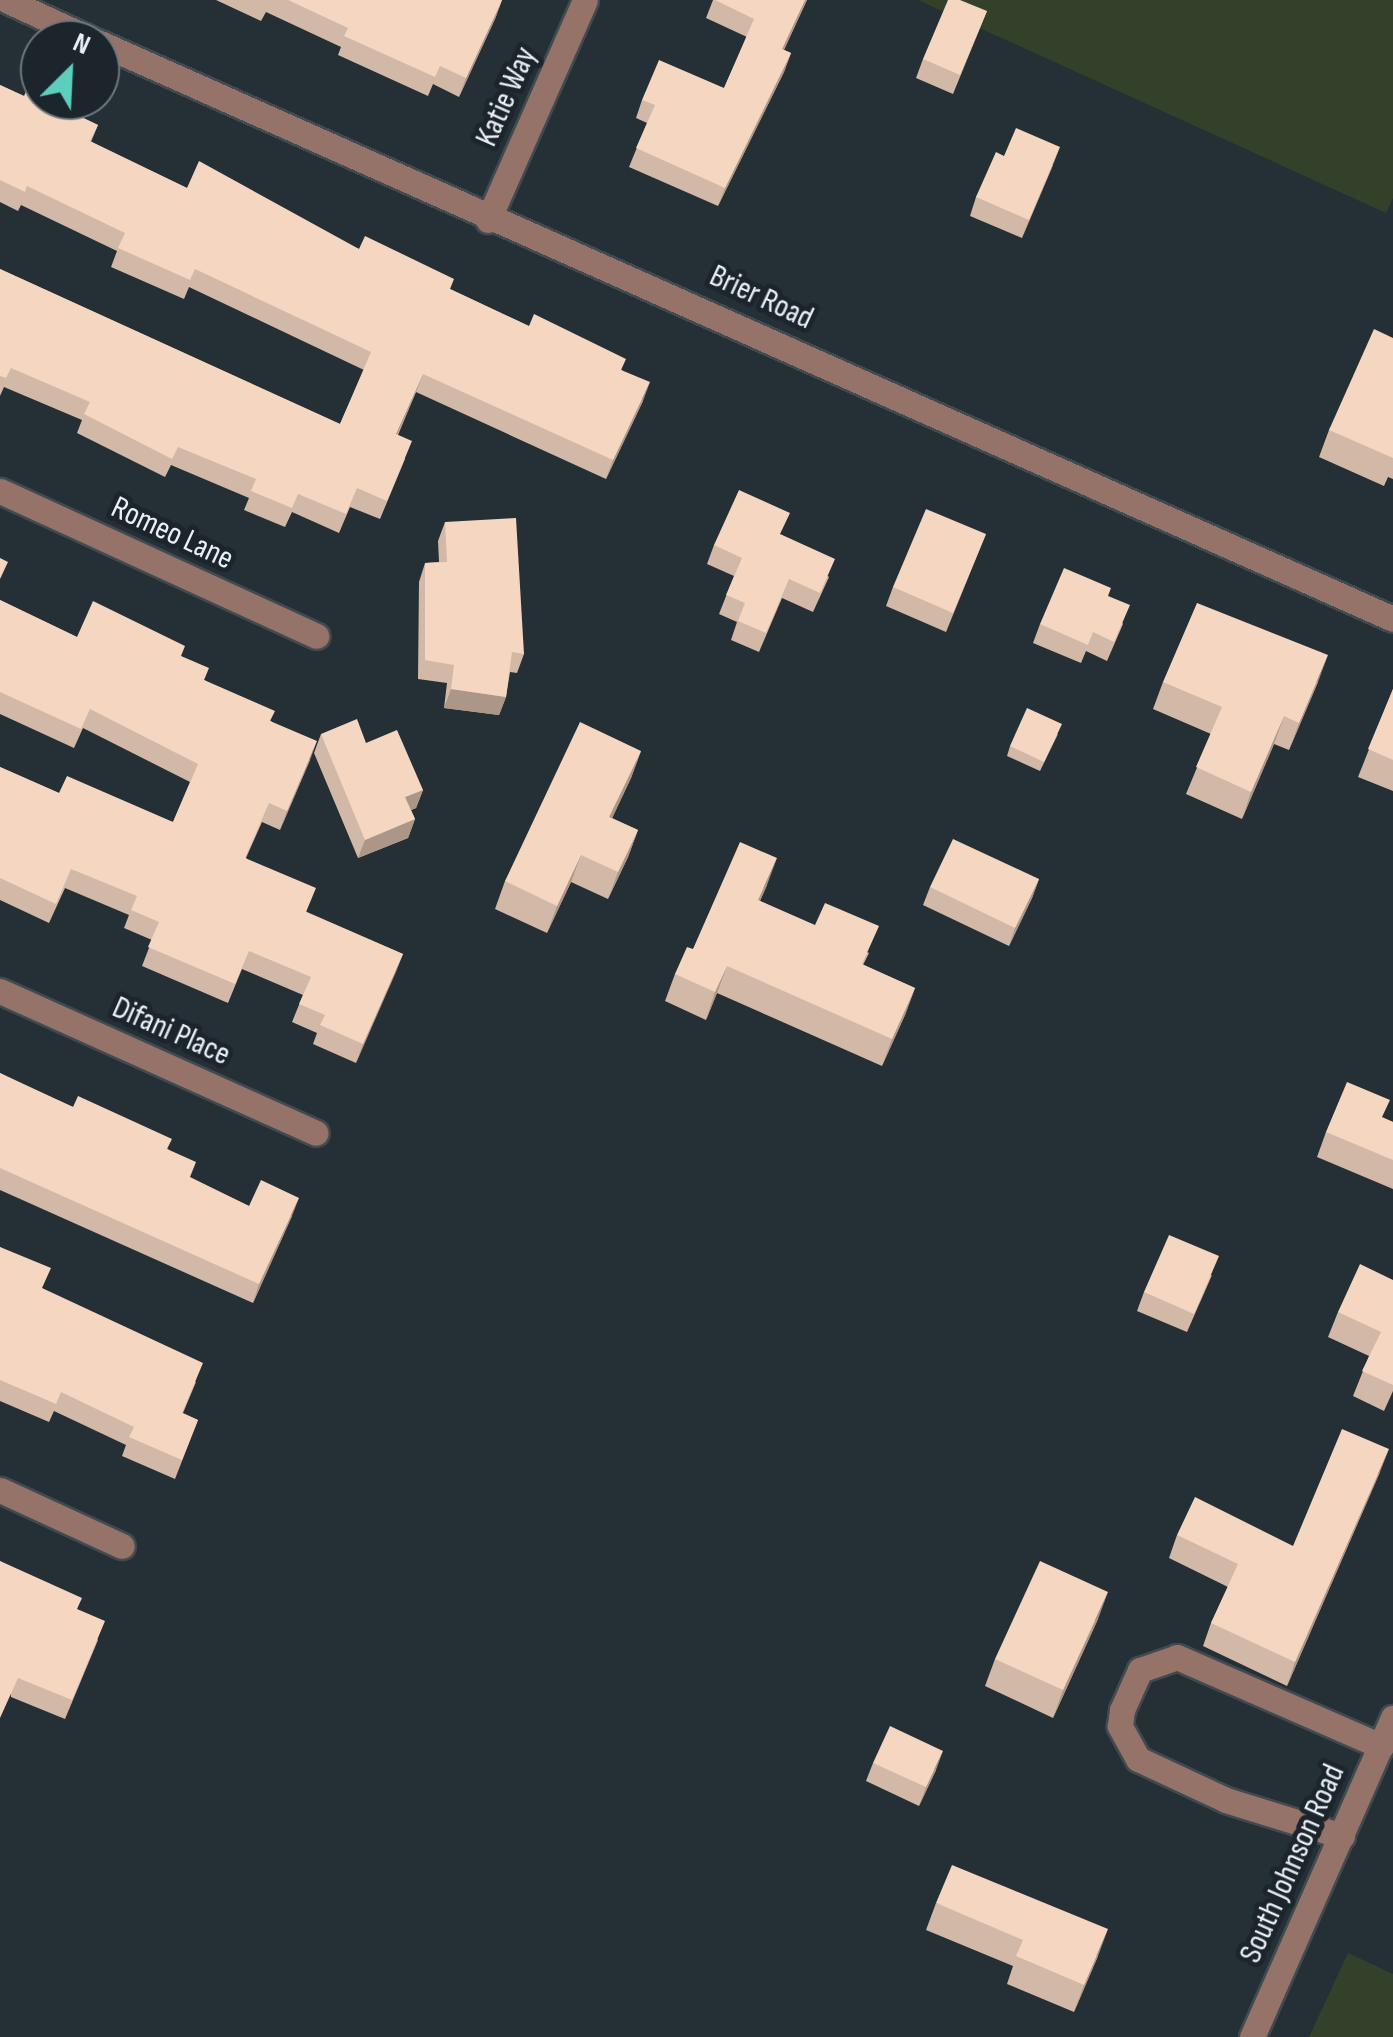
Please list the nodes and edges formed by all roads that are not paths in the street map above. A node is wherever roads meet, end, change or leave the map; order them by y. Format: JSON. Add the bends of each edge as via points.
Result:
{"nodes":[{"id":1,"x":6,"y":0,"type":"edge"},
{"id":2,"x":585,"y":0,"type":"edge"},
{"id":3,"x":37,"y":6,"type":"edge"},
{"id":4,"x":60,"y":20,"type":"edge"},
{"id":5,"x":120,"y":52,"type":"edge"},
{"id":6,"x":488,"y":220,"type":"junction"},
{"id":7,"x":0,"y":491,"type":"edge"},
{"id":8,"x":1393,"y":619,"type":"edge"},
{"id":9,"x":316,"y":636,"type":"dead end"},
{"id":10,"x":0,"y":991,"type":"edge"},
{"id":11,"x":316,"y":1133,"type":"dead end"},
{"id":12,"x":0,"y":1490,"type":"edge"},
{"id":13,"x":122,"y":1546,"type":"dead end"},
{"id":14,"x":1393,"y":1718,"type":"edge"},
{"id":15,"x":1381,"y":1746,"type":"junction"},
{"id":16,"x":1342,"y":1836,"type":"junction"},
{"id":17,"x":1252,"y":2037,"type":"edge"}],
"edges":[{"from":1,"to":3,"type":"street"},
{"from":2,"to":6,"type":"street","name":"Katie Way"},
{"from":3,"to":4,"type":"street"},
{"from":5,"to":6,"type":"street","name":"Brier Road"},
{"from":6,"to":8,"type":"street","name":"Brier Road","via":[[672,293]]},
{"from":7,"to":9,"type":"street","name":"Romeo Lane"},
{"from":10,"to":11,"type":"street","name":"Difani Place"},
{"from":12,"to":13,"type":"street"},
{"from":14,"to":15,"type":"street","name":"South Johnson Road"},
{"from":15,"to":16,"type":"street","name":"South Johnson Road"},
{"from":15,"to":16,"type":"street","via":[[1177,1657],[1140,1670],[1122,1710],[1120,1726],[1138,1759],[1226,1800]]},
{"from":16,"to":17,"type":"street","name":"South Johnson Road"}]}
